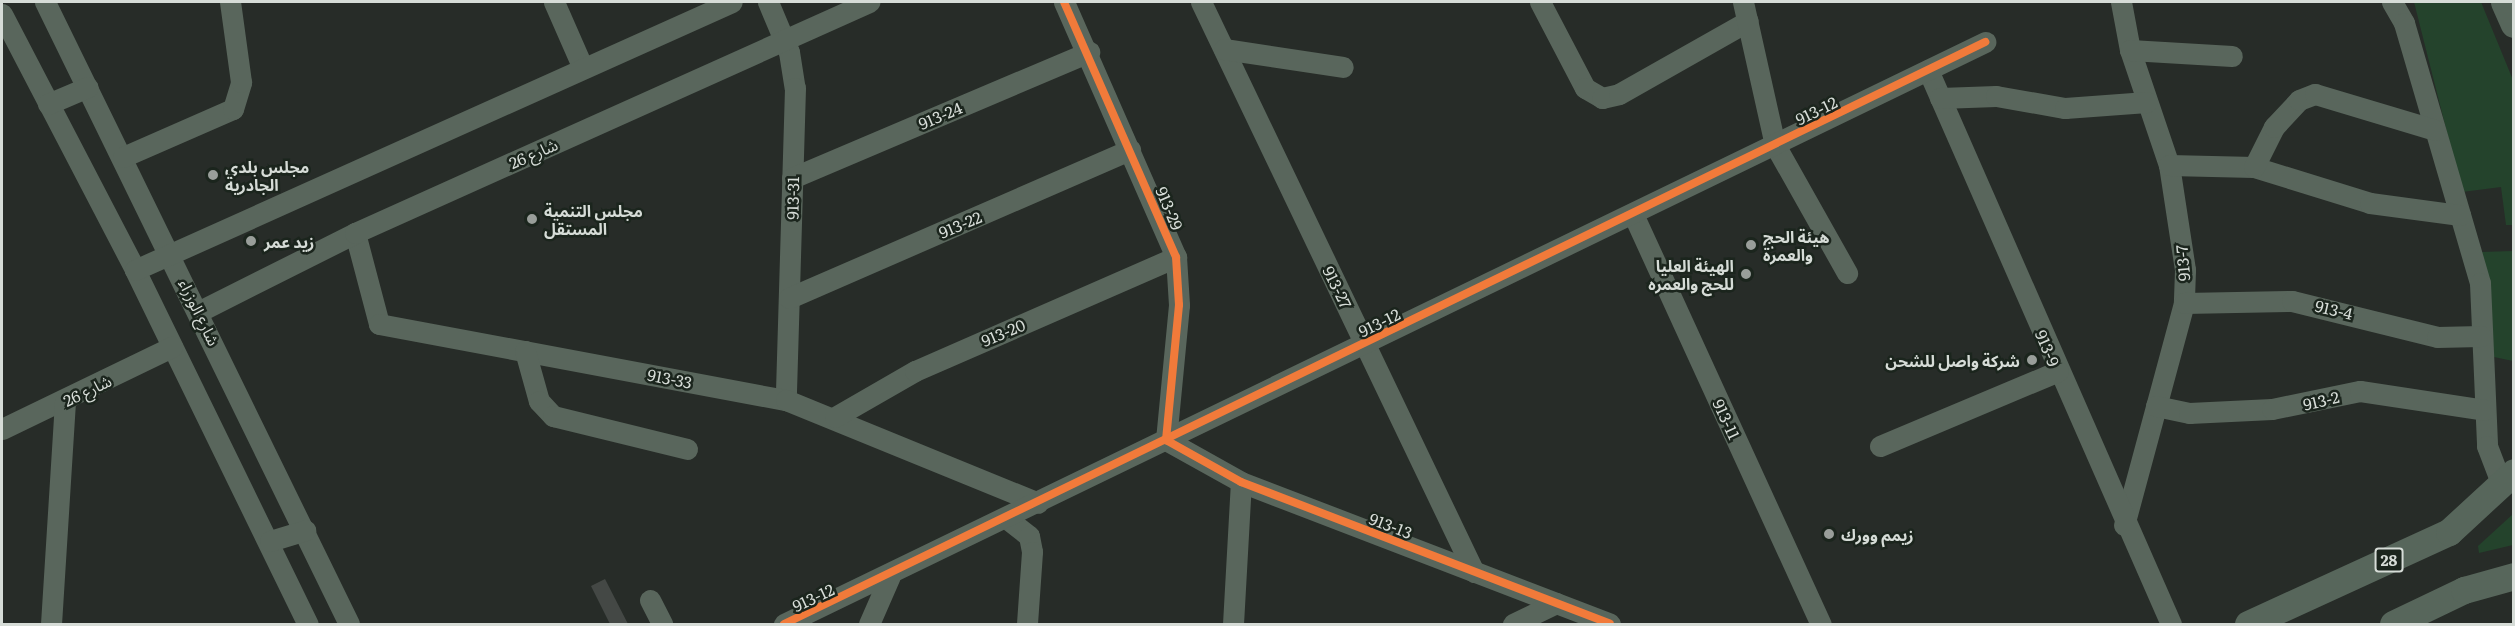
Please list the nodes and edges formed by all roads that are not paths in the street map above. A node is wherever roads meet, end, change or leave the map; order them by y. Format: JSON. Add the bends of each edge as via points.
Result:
{"nodes":[{"id":1,"x":45,"y":2,"type":"edge"},
{"id":2,"x":230,"y":2,"type":"edge"},
{"id":3,"x":554,"y":2,"type":"edge"},
{"id":4,"x":732,"y":2,"type":"edge"},
{"id":5,"x":768,"y":2,"type":"edge"},
{"id":6,"x":869,"y":2,"type":"edge"},
{"id":7,"x":1064,"y":2,"type":"edge"},
{"id":8,"x":1201,"y":2,"type":"edge"},
{"id":9,"x":1540,"y":2,"type":"edge"},
{"id":10,"x":2121,"y":2,"type":"edge"},
{"id":11,"x":2392,"y":2,"type":"edge"},
{"id":12,"x":2504,"y":2,"type":"edge"},
{"id":13,"x":1745,"y":11,"type":"edge"},
{"id":14,"x":2,"y":14,"type":"edge"},
{"id":15,"x":2514,"y":24,"type":"edge"},
{"id":16,"x":784,"y":40,"type":"junction"},
{"id":17,"x":1986,"y":42,"type":"dead end"},
{"id":18,"x":1224,"y":49,"type":"junction"},
{"id":19,"x":2130,"y":50,"type":"junction"},
{"id":20,"x":1089,"y":52,"type":"junction"},
{"id":21,"x":2232,"y":56,"type":"dead end"},
{"id":22,"x":1343,"y":67,"type":"dead end"},
{"id":23,"x":583,"y":68,"type":"junction"},
{"id":24,"x":1928,"y":70,"type":"junction"},
{"id":25,"x":88,"y":87,"type":"junction"},
{"id":26,"x":1940,"y":98,"type":"junction"},
{"id":27,"x":2146,"y":102,"type":"junction"},
{"id":28,"x":48,"y":104,"type":"junction"},
{"id":29,"x":2436,"y":129,"type":"junction"},
{"id":30,"x":1775,"y":145,"type":"junction"},
{"id":31,"x":1130,"y":150,"type":"junction"},
{"id":32,"x":123,"y":157,"type":"junction"},
{"id":33,"x":2169,"y":165,"type":"junction"},
{"id":34,"x":2254,"y":167,"type":"junction"},
{"id":35,"x":792,"y":178,"type":"junction"},
{"id":36,"x":1633,"y":214,"type":"junction"},
{"id":37,"x":2460,"y":215,"type":"junction"},
{"id":38,"x":354,"y":233,"type":"junction"},
{"id":39,"x":173,"y":255,"type":"junction"},
{"id":40,"x":1176,"y":257,"type":"junction"},
{"id":41,"x":135,"y":270,"type":"junction"},
{"id":42,"x":1847,"y":273,"type":"dead end"},
{"id":43,"x":789,"y":298,"type":"junction"},
{"id":44,"x":2184,"y":303,"type":"junction"},
{"id":45,"x":200,"y":311,"type":"junction"},
{"id":46,"x":2481,"y":336,"type":"junction"},
{"id":47,"x":1365,"y":344,"type":"junction"},
{"id":48,"x":172,"y":347,"type":"junction"},
{"id":49,"x":525,"y":351,"type":"junction"},
{"id":50,"x":2058,"y":370,"type":"junction"},
{"id":51,"x":786,"y":400,"type":"junction"},
{"id":52,"x":65,"y":401,"type":"junction"},
{"id":53,"x":2157,"y":406,"type":"junction"},
{"id":54,"x":2485,"y":410,"type":"junction"},
{"id":55,"x":835,"y":417,"type":"junction"},
{"id":56,"x":2,"y":429,"type":"edge"},
{"id":57,"x":1166,"y":440,"type":"junction"},
{"id":58,"x":1880,"y":446,"type":"dead end"},
{"id":59,"x":687,"y":448,"type":"dead end"},
{"id":60,"x":2508,"y":479,"type":"edge"},
{"id":61,"x":1241,"y":482,"type":"junction"},
{"id":62,"x":1038,"y":503,"type":"junction"},
{"id":63,"x":1006,"y":518,"type":"junction"},
{"id":64,"x":2124,"y":525,"type":"junction"},
{"id":65,"x":305,"y":530,"type":"junction"},
{"id":66,"x":270,"y":541,"type":"junction"},
{"id":67,"x":1474,"y":572,"type":"junction"},
{"id":68,"x":890,"y":576,"type":"junction"},
{"id":69,"x":2514,"y":576,"type":"edge"},
{"id":70,"x":650,"y":600,"type":"dead end"},
{"id":71,"x":1556,"y":603,"type":"junction"},
{"id":72,"x":51,"y":624,"type":"edge"},
{"id":73,"x":308,"y":624,"type":"edge"},
{"id":74,"x":349,"y":624,"type":"edge"},
{"id":75,"x":662,"y":624,"type":"edge"},
{"id":76,"x":784,"y":624,"type":"edge"},
{"id":77,"x":869,"y":624,"type":"edge"},
{"id":78,"x":1027,"y":624,"type":"edge"},
{"id":79,"x":1233,"y":624,"type":"edge"},
{"id":80,"x":1513,"y":624,"type":"edge"},
{"id":81,"x":1610,"y":624,"type":"edge"},
{"id":82,"x":1821,"y":624,"type":"edge"},
{"id":83,"x":2171,"y":624,"type":"edge"},
{"id":84,"x":2248,"y":624,"type":"edge"},
{"id":85,"x":2393,"y":624,"type":"edge"}],
"edges":[{"from":1,"to":25,"type":"street","name":"شارع الوزراء"},
{"from":2,"to":32,"type":"street","via":[[241,82],[233,109]]},
{"from":3,"to":23,"type":"street"},
{"from":4,"to":23,"type":"street"},
{"from":5,"to":16,"type":"street","name":"913-31"},
{"from":6,"to":16,"type":"street","name":"شارع 26"},
{"from":7,"to":20,"type":"street","name":"913-29"},
{"from":8,"to":18,"type":"street","name":"913-27"},
{"from":9,"to":13,"type":"street","via":[[1585,88],[1602,98],[1619,94]]},
{"from":10,"to":19,"type":"street","name":"913-7"},
{"from":11,"to":29,"type":"street","via":[[2404,23]]},
{"from":12,"to":15,"type":"main road"},
{"from":13,"to":30,"type":"street"},
{"from":14,"to":28,"type":"street"},
{"from":16,"to":35,"type":"street","name":"913-31","via":[[795,88]]},
{"from":16,"to":38,"type":"street","name":"شارع 26"},
{"from":17,"to":24,"type":"street","name":"913-12"},
{"from":18,"to":22,"type":"street"},
{"from":18,"to":47,"type":"street","name":"913-27"},
{"from":19,"to":21,"type":"street"},
{"from":19,"to":27,"type":"street","name":"913-7"},
{"from":20,"to":31,"type":"street","name":"913-29"},
{"from":20,"to":35,"type":"street","name":"913-24"},
{"from":23,"to":39,"type":"street"},
{"from":24,"to":26,"type":"street","name":"913-9"},
{"from":24,"to":30,"type":"street","name":"913-12"},
{"from":25,"to":28,"type":"street"},
{"from":25,"to":32,"type":"street","name":"شارع الوزراء"},
{"from":26,"to":27,"type":"street","via":[[1996,96],[2065,108]]},
{"from":26,"to":50,"type":"street","name":"913-9"},
{"from":27,"to":33,"type":"street","name":"913-7"},
{"from":28,"to":41,"type":"street"},
{"from":29,"to":34,"type":"street","via":[[2315,94],[2299,100],[2274,127]]},
{"from":29,"to":37,"type":"street"},
{"from":30,"to":36,"type":"street","name":"913-12"},
{"from":30,"to":42,"type":"street"},
{"from":31,"to":40,"type":"street","name":"913-29"},
{"from":31,"to":43,"type":"street","name":"913-22"},
{"from":32,"to":39,"type":"street","name":"شارع الوزراء"},
{"from":33,"to":34,"type":"street"},
{"from":33,"to":44,"type":"street","name":"913-7","via":[[2185,270]]},
{"from":34,"to":37,"type":"street","via":[[2370,203]]},
{"from":35,"to":43,"type":"street","name":"913-31"},
{"from":36,"to":47,"type":"street","name":"913-12"},
{"from":36,"to":82,"type":"street","name":"913-11"},
{"from":37,"to":46,"type":"street","via":[[2480,284]]},
{"from":38,"to":45,"type":"street","name":"شارع 26"},
{"from":38,"to":49,"type":"street","name":"913-33","via":[[379,324]]},
{"from":39,"to":41,"type":"street"},
{"from":39,"to":45,"type":"street","name":"شارع الوزراء"},
{"from":40,"to":55,"type":"street","name":"913-20","via":[[915,370]]},
{"from":40,"to":57,"type":"street","name":"913-29","via":[[1179,305]]},
{"from":41,"to":48,"type":"street"},
{"from":43,"to":51,"type":"street","name":"913-31"},
{"from":44,"to":46,"type":"street","name":"913-4","via":[[2292,301],[2437,337]]},
{"from":44,"to":53,"type":"street","name":"913-7"},
{"from":45,"to":65,"type":"street","name":"شارع الوزراء"},
{"from":46,"to":54,"type":"street"},
{"from":47,"to":57,"type":"street","name":"913-12"},
{"from":47,"to":67,"type":"street","name":"913-27"},
{"from":48,"to":52,"type":"street","name":"شارع 26"},
{"from":48,"to":66,"type":"street"},
{"from":49,"to":51,"type":"street","name":"913-33"},
{"from":49,"to":59,"type":"street","via":[[539,401],[553,416]]},
{"from":50,"to":58,"type":"street"},
{"from":50,"to":64,"type":"street","name":"913-9"},
{"from":51,"to":55,"type":"street","name":"913-33"},
{"from":52,"to":56,"type":"street","name":"شارع 26"},
{"from":52,"to":72,"type":"street"},
{"from":53,"to":54,"type":"street","name":"913-2","via":[[2189,413],[2272,409],[2360,391]]},
{"from":53,"to":64,"type":"street","name":"913-7"},
{"from":54,"to":60,"type":"street","via":[[2487,446]]},
{"from":55,"to":62,"type":"street","name":"913-33"},
{"from":57,"to":61,"type":"street","name":"913-13"},
{"from":57,"to":62,"type":"street","name":"913-12"},
{"from":60,"to":84,"type":"main road","number":"28","via":[[2449,532]]},
{"from":61,"to":67,"type":"street","name":"913-13"},
{"from":61,"to":79,"type":"street"},
{"from":62,"to":63,"type":"street","name":"913-12"},
{"from":63,"to":68,"type":"street","name":"913-12"},
{"from":63,"to":78,"type":"street","via":[[1019,526],[1030,544]]},
{"from":64,"to":83,"type":"street","name":"913-9"},
{"from":65,"to":66,"type":"street"},
{"from":65,"to":74,"type":"street","name":"شارع الوزراء"},
{"from":66,"to":73,"type":"street"},
{"from":67,"to":71,"type":"street","name":"913-13"},
{"from":68,"to":76,"type":"street","name":"913-12"},
{"from":68,"to":77,"type":"street"},
{"from":69,"to":85,"type":"main road","via":[[2464,590]]},
{"from":70,"to":75,"type":"street"},
{"from":71,"to":80,"type":"street"},
{"from":71,"to":81,"type":"street","name":"913-13"}]}
